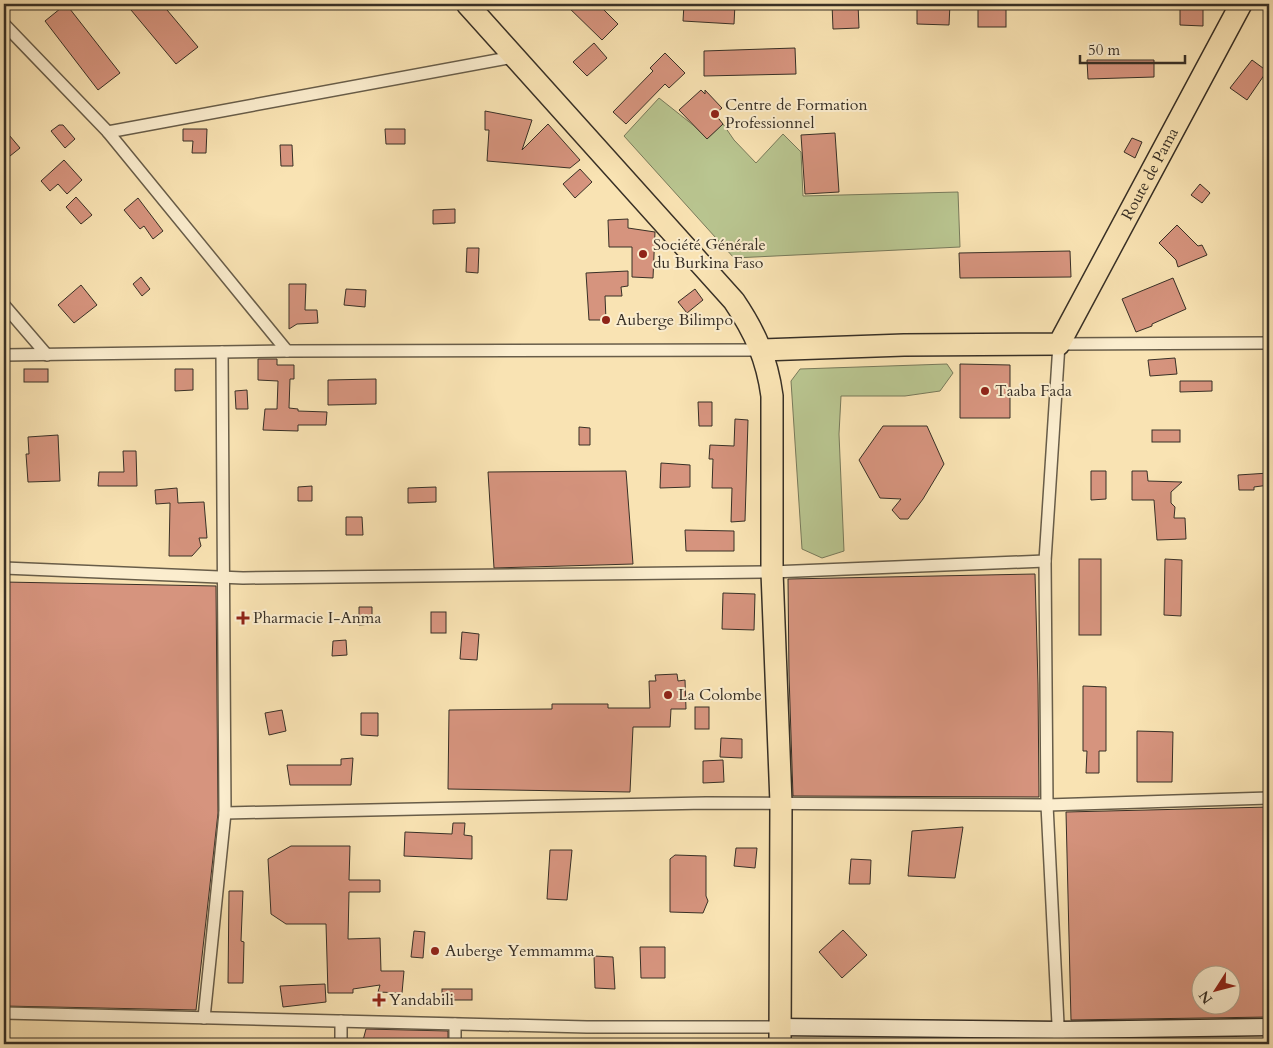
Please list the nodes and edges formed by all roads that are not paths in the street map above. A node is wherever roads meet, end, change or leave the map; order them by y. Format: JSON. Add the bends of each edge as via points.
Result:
{"nodes":[{"id":1,"x":467,"y":4,"type":"edge"},
{"id":2,"x":1241,"y":4,"type":"edge"},
{"id":3,"x":4,"y":24,"type":"edge"},
{"id":4,"x":513,"y":56,"type":"junction"},
{"id":5,"x":108,"y":132,"type":"junction"},
{"id":6,"x":4,"y":305,"type":"edge"},
{"id":7,"x":1269,"y":343,"type":"edge"},
{"id":8,"x":1059,"y":344,"type":"junction"},
{"id":9,"x":761,"y":350,"type":"junction"},
{"id":10,"x":287,"y":351,"type":"junction"},
{"id":11,"x":222,"y":352,"type":"junction"},
{"id":12,"x":4,"y":355,"type":"edge"},
{"id":13,"x":47,"y":355,"type":"junction"},
{"id":14,"x":1045,"y":561,"type":"junction"},
{"id":15,"x":4,"y":568,"type":"edge"},
{"id":16,"x":772,"y":572,"type":"junction"},
{"id":17,"x":223,"y":577,"type":"junction"},
{"id":18,"x":1269,"y":798,"type":"edge"},
{"id":19,"x":781,"y":803,"type":"junction"},
{"id":20,"x":1047,"y":805,"type":"junction"},
{"id":21,"x":225,"y":813,"type":"junction"},
{"id":22,"x":4,"y":1013,"type":"edge"},
{"id":23,"x":204,"y":1018,"type":"junction"},
{"id":24,"x":341,"y":1021,"type":"junction"},
{"id":25,"x":455,"y":1024,"type":"junction"},
{"id":26,"x":1269,"y":1027,"type":"edge"},
{"id":27,"x":780,"y":1036,"type":"edge"},
{"id":28,"x":1059,"y":1037,"type":"edge"},
{"id":29,"x":341,"y":1044,"type":"edge"},
{"id":30,"x":455,"y":1044,"type":"edge"}],
"edges":[{"from":1,"to":4,"type":"highway"},
{"from":2,"to":8,"type":"highway","name":"Route de Pama"},
{"from":3,"to":5,"type":"street"},
{"from":4,"to":5,"type":"street"},
{"from":4,"to":9,"type":"highway","via":[[734,301]]},
{"from":5,"to":10,"type":"street"},
{"from":6,"to":13,"type":"street"},
{"from":7,"to":8,"type":"street"},
{"from":8,"to":9,"type":"highway"},
{"from":8,"to":14,"type":"street"},
{"from":9,"to":10,"type":"street"},
{"from":9,"to":16,"type":"highway","via":[[772,396]]},
{"from":10,"to":11,"type":"street"},
{"from":11,"to":13,"type":"street"},
{"from":11,"to":17,"type":"street"},
{"from":12,"to":13,"type":"street"},
{"from":14,"to":16,"type":"street"},
{"from":14,"to":20,"type":"street"},
{"from":15,"to":17,"type":"street"},
{"from":16,"to":17,"type":"street"},
{"from":16,"to":19,"type":"highway"},
{"from":17,"to":21,"type":"street"},
{"from":18,"to":20,"type":"street"},
{"from":19,"to":20,"type":"street"},
{"from":19,"to":21,"type":"street"},
{"from":19,"to":27,"type":"highway"},
{"from":20,"to":28,"type":"street"},
{"from":21,"to":23,"type":"street"},
{"from":22,"to":23,"type":"street"},
{"from":23,"to":24,"type":"street"},
{"from":24,"to":25,"type":"street"},
{"from":24,"to":29,"type":"street"},
{"from":25,"to":27,"type":"street"},
{"from":25,"to":30,"type":"street"},
{"from":26,"to":28,"type":"main road"},
{"from":27,"to":28,"type":"main road"}]}
